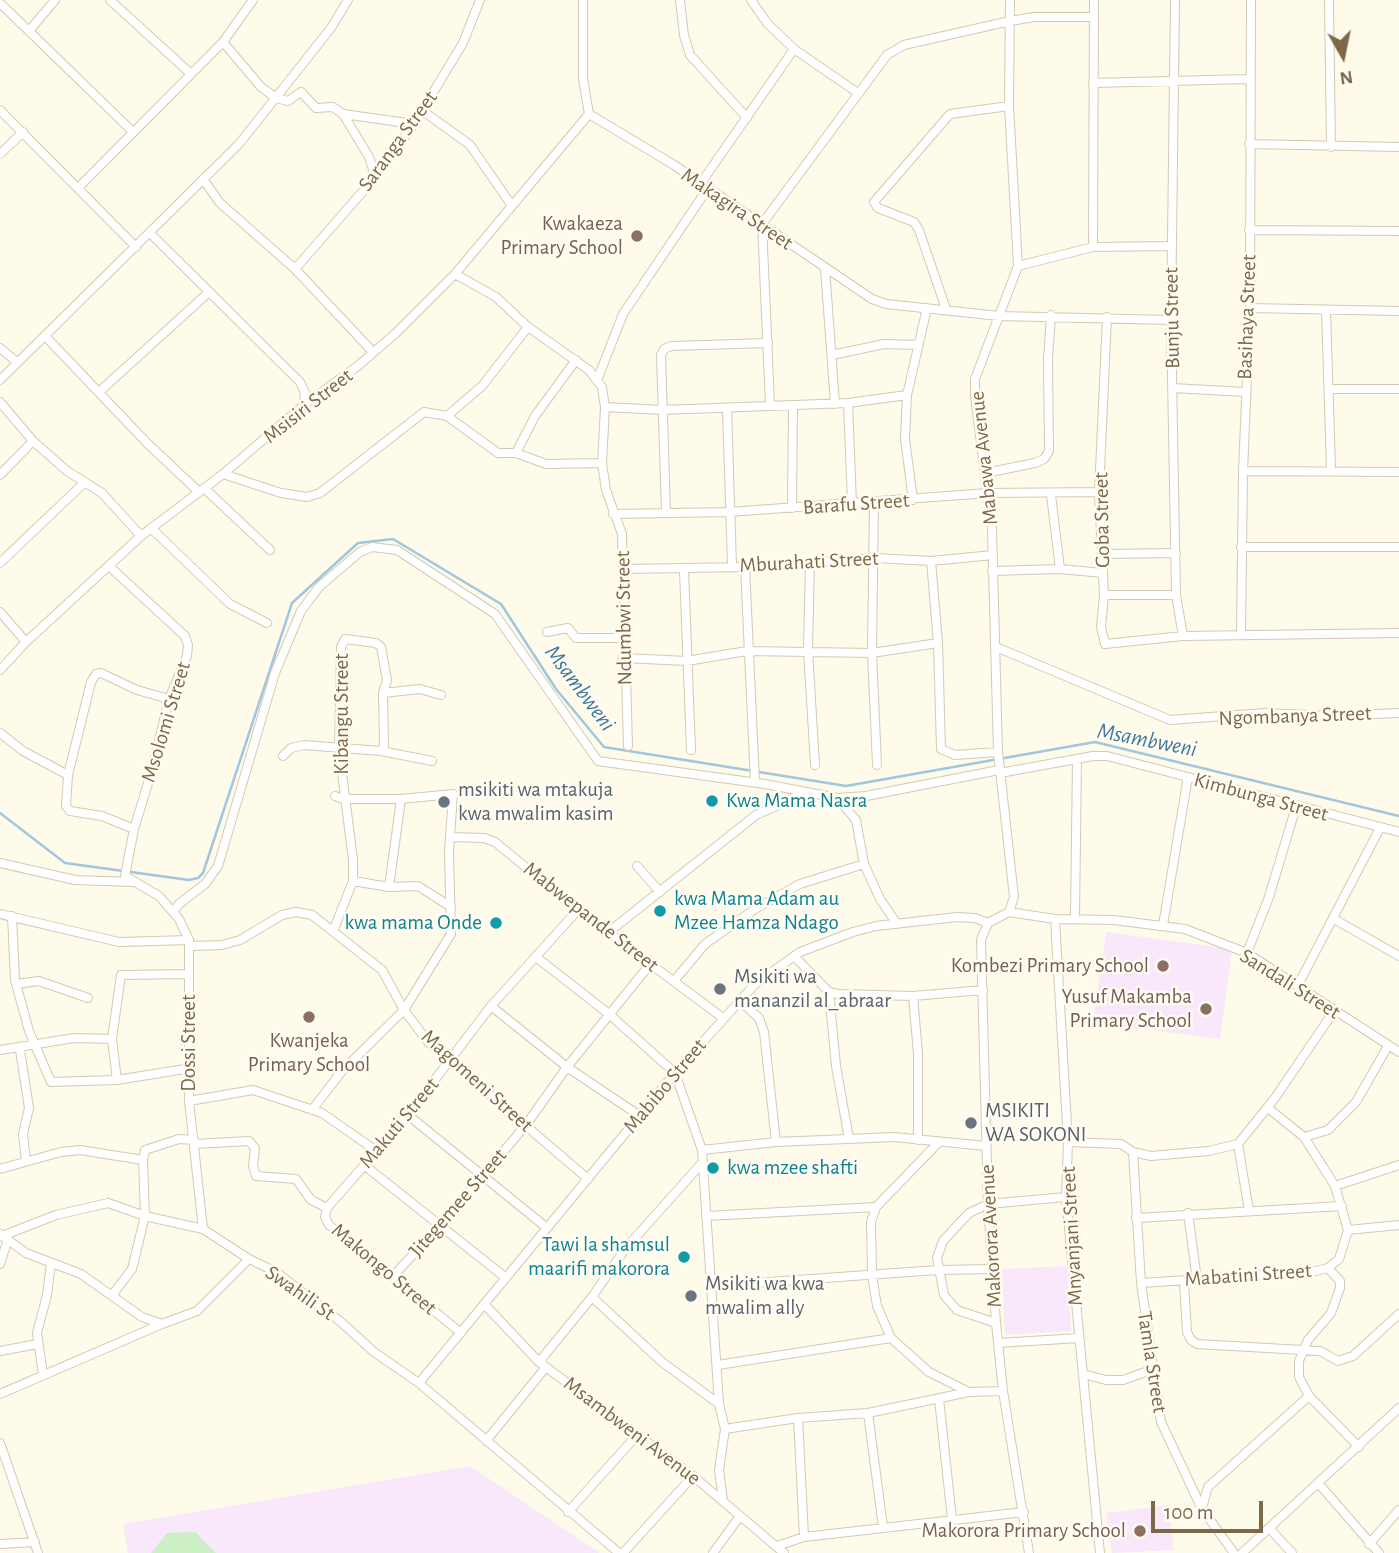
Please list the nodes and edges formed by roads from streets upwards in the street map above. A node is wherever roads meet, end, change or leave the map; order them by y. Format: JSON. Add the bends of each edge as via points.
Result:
{"nodes":[{"id":1,"x":55,"y":0,"type":"edge"},
{"id":2,"x":110,"y":0,"type":"edge"},
{"id":3,"x":253,"y":0,"type":"edge"},
{"id":4,"x":348,"y":0,"type":"edge"},
{"id":5,"x":480,"y":0,"type":"edge"},
{"id":6,"x":583,"y":0,"type":"edge"},
{"id":7,"x":680,"y":0,"type":"edge"},
{"id":8,"x":751,"y":0,"type":"edge"},
{"id":9,"x":1010,"y":0,"type":"edge"},
{"id":10,"x":1094,"y":0,"type":"edge"},
{"id":11,"x":1175,"y":0,"type":"edge"},
{"id":12,"x":1251,"y":0,"type":"edge"},
{"id":13,"x":1329,"y":0,"type":"edge"},
{"id":14,"x":0,"y":3,"type":"edge"},
{"id":15,"x":1093,"y":17,"type":"junction"},
{"id":16,"x":1010,"y":21,"type":"junction"},
{"id":17,"x":29,"y":31,"type":"junction"},
{"id":18,"x":223,"y":42,"type":"junction"},
{"id":19,"x":794,"y":49,"type":"junction"},
{"id":20,"x":190,"y":73,"type":"junction"},
{"id":21,"x":1249,"y":79,"type":"junction"},
{"id":22,"x":1172,"y":80,"type":"junction"},
{"id":23,"x":1093,"y":83,"type":"junction"},
{"id":24,"x":858,"y":93,"type":"junction"},
{"id":25,"x":276,"y":97,"type":"junction"},
{"id":26,"x":1009,"y":106,"type":"junction"},
{"id":27,"x":0,"y":110,"type":"edge"},
{"id":28,"x":423,"y":111,"type":"junction"},
{"id":29,"x":343,"y":114,"type":"junction"},
{"id":30,"x":589,"y":114,"type":"junction"},
{"id":31,"x":747,"y":118,"type":"junction"},
{"id":32,"x":414,"y":124,"type":"junction"},
{"id":33,"x":132,"y":131,"type":"junction"},
{"id":34,"x":23,"y":132,"type":"junction"},
{"id":35,"x":1249,"y":144,"type":"junction"},
{"id":36,"x":1331,"y":147,"type":"junction"},
{"id":37,"x":1399,"y":148,"type":"edge"},
{"id":38,"x":0,"y":154,"type":"edge"},
{"id":39,"x":203,"y":179,"type":"junction"},
{"id":40,"x":371,"y":182,"type":"junction"},
{"id":41,"x":195,"y":186,"type":"junction"},
{"id":42,"x":704,"y":186,"type":"junction"},
{"id":43,"x":79,"y":187,"type":"junction"},
{"id":44,"x":220,"y":203,"type":"junction"},
{"id":45,"x":512,"y":206,"type":"junction"},
{"id":46,"x":762,"y":224,"type":"junction"},
{"id":47,"x":1249,"y":230,"type":"junction"},
{"id":48,"x":1399,"y":232,"type":"edge"},
{"id":49,"x":151,"y":234,"type":"junction"},
{"id":50,"x":1171,"y":246,"type":"junction"},
{"id":51,"x":136,"y":247,"type":"junction"},
{"id":52,"x":1093,"y":247,"type":"junction"},
{"id":53,"x":1018,"y":266,"type":"junction"},
{"id":54,"x":825,"y":268,"type":"junction"},
{"id":55,"x":295,"y":269,"type":"junction"},
{"id":56,"x":455,"y":274,"type":"junction"},
{"id":57,"x":209,"y":292,"type":"junction"},
{"id":58,"x":928,"y":308,"type":"junction"},
{"id":59,"x":1250,"y":308,"type":"junction"},
{"id":60,"x":946,"y":310,"type":"junction"},
{"id":61,"x":1326,"y":310,"type":"junction"},
{"id":62,"x":1399,"y":311,"type":"edge"},
{"id":63,"x":1051,"y":315,"type":"junction"},
{"id":64,"x":999,"y":316,"type":"junction"},
{"id":65,"x":1107,"y":317,"type":"junction"},
{"id":66,"x":1171,"y":320,"type":"junction"},
{"id":67,"x":528,"y":327,"type":"junction"},
{"id":68,"x":45,"y":336,"type":"junction"},
{"id":69,"x":768,"y":343,"type":"junction"},
{"id":70,"x":919,"y":345,"type":"junction"},
{"id":71,"x":0,"y":348,"type":"edge"},
{"id":72,"x":373,"y":352,"type":"junction"},
{"id":73,"x":832,"y":355,"type":"junction"},
{"id":74,"x":576,"y":360,"type":"junction"},
{"id":75,"x":17,"y":362,"type":"junction"},
{"id":76,"x":598,"y":378,"type":"junction"},
{"id":77,"x":0,"y":380,"type":"edge"},
{"id":78,"x":1173,"y":388,"type":"junction"},
{"id":79,"x":1330,"y":389,"type":"junction"},
{"id":80,"x":1399,"y":389,"type":"edge"},
{"id":81,"x":99,"y":392,"type":"junction"},
{"id":82,"x":1245,"y":392,"type":"junction"},
{"id":83,"x":907,"y":395,"type":"junction"},
{"id":84,"x":0,"y":402,"type":"edge"},
{"id":85,"x":770,"y":404,"type":"junction"},
{"id":86,"x":835,"y":404,"type":"junction"},
{"id":87,"x":848,"y":404,"type":"junction"},
{"id":88,"x":304,"y":405,"type":"junction"},
{"id":89,"x":793,"y":405,"type":"junction"},
{"id":90,"x":605,"y":407,"type":"junction"},
{"id":91,"x":727,"y":408,"type":"junction"},
{"id":92,"x":662,"y":410,"type":"junction"},
{"id":93,"x":447,"y":416,"type":"junction"},
{"id":94,"x":33,"y":441,"type":"junction"},
{"id":95,"x":516,"y":453,"type":"junction"},
{"id":96,"x":602,"y":464,"type":"junction"},
{"id":97,"x":1331,"y":469,"type":"junction"},
{"id":98,"x":1242,"y":471,"type":"junction"},
{"id":99,"x":1399,"y":472,"type":"edge"},
{"id":100,"x":985,"y":473,"type":"junction"},
{"id":101,"x":223,"y":474,"type":"junction"},
{"id":102,"x":0,"y":475,"type":"edge"},
{"id":103,"x":85,"y":482,"type":"junction"},
{"id":104,"x":201,"y":490,"type":"junction"},
{"id":105,"x":1099,"y":492,"type":"junction"},
{"id":106,"x":988,"y":493,"type":"junction"},
{"id":107,"x":1051,"y":495,"type":"junction"},
{"id":108,"x":913,"y":500,"type":"junction"},
{"id":109,"x":874,"y":501,"type":"junction"},
{"id":110,"x":852,"y":503,"type":"junction"},
{"id":111,"x":792,"y":508,"type":"junction"},
{"id":112,"x":666,"y":512,"type":"junction"},
{"id":113,"x":730,"y":512,"type":"junction"},
{"id":114,"x":613,"y":514,"type":"junction"},
{"id":115,"x":151,"y":528,"type":"junction"},
{"id":116,"x":141,"y":536,"type":"junction"},
{"id":117,"x":1241,"y":547,"type":"junction"},
{"id":118,"x":1399,"y":547,"type":"edge"},
{"id":119,"x":270,"y":550,"type":"dead end"},
{"id":120,"x":1103,"y":554,"type":"junction"},
{"id":121,"x":1175,"y":554,"type":"junction"},
{"id":122,"x":993,"y":555,"type":"junction"},
{"id":123,"x":875,"y":558,"type":"junction"},
{"id":124,"x":931,"y":561,"type":"junction"},
{"id":125,"x":810,"y":562,"type":"junction"},
{"id":126,"x":0,"y":563,"type":"edge"},
{"id":127,"x":733,"y":566,"type":"junction"},
{"id":128,"x":110,"y":567,"type":"junction"},
{"id":129,"x":745,"y":567,"type":"junction"},
{"id":130,"x":624,"y":569,"type":"junction"},
{"id":131,"x":1060,"y":569,"type":"junction"},
{"id":132,"x":684,"y":570,"type":"junction"},
{"id":133,"x":992,"y":571,"type":"junction"},
{"id":134,"x":1103,"y":573,"type":"junction"},
{"id":135,"x":1104,"y":595,"type":"junction"},
{"id":136,"x":1176,"y":595,"type":"junction"},
{"id":137,"x":0,"y":612,"type":"edge"},
{"id":138,"x":267,"y":624,"type":"dead end"},
{"id":139,"x":547,"y":632,"type":"dead end"},
{"id":140,"x":1399,"y":633,"type":"edge"},
{"id":141,"x":1241,"y":635,"type":"junction"},
{"id":142,"x":1182,"y":636,"type":"junction"},
{"id":143,"x":625,"y":638,"type":"junction"},
{"id":144,"x":26,"y":642,"type":"junction"},
{"id":145,"x":938,"y":643,"type":"junction"},
{"id":146,"x":996,"y":648,"type":"junction"},
{"id":147,"x":808,"y":650,"type":"junction"},
{"id":148,"x":747,"y":651,"type":"junction"},
{"id":149,"x":872,"y":653,"type":"junction"},
{"id":150,"x":624,"y":658,"type":"junction"},
{"id":151,"x":687,"y":661,"type":"junction"},
{"id":152,"x":0,"y":670,"type":"edge"},
{"id":153,"x":383,"y":693,"type":"junction"},
{"id":154,"x":441,"y":695,"type":"dead end"},
{"id":155,"x":169,"y":699,"type":"junction"},
{"id":156,"x":1399,"y":713,"type":"edge"},
{"id":157,"x":0,"y":733,"type":"edge"},
{"id":158,"x":628,"y":746,"type":"dead end"},
{"id":159,"x":339,"y":749,"type":"junction"},
{"id":160,"x":691,"y":750,"type":"dead end"},
{"id":161,"x":381,"y":751,"type":"junction"},
{"id":162,"x":283,"y":756,"type":"dead end"},
{"id":163,"x":1077,"y":759,"type":"junction"},
{"id":164,"x":432,"y":761,"type":"dead end"},
{"id":165,"x":999,"y":764,"type":"junction"},
{"id":166,"x":815,"y":765,"type":"dead end"},
{"id":167,"x":877,"y":765,"type":"dead end"},
{"id":168,"x":68,"y":775,"type":"junction"},
{"id":169,"x":755,"y":776,"type":"junction"},
{"id":170,"x":1188,"y":777,"type":"junction"},
{"id":171,"x":804,"y":794,"type":"junction"},
{"id":172,"x":339,"y":798,"type":"junction"},
{"id":173,"x":837,"y":798,"type":"junction"},
{"id":174,"x":401,"y":799,"type":"junction"},
{"id":175,"x":1296,"y":807,"type":"junction"},
{"id":176,"x":1380,"y":828,"type":"junction"},
{"id":177,"x":134,"y":829,"type":"junction"},
{"id":178,"x":1399,"y":832,"type":"edge"},
{"id":179,"x":450,"y":837,"type":"junction"},
{"id":180,"x":0,"y":863,"type":"edge"},
{"id":181,"x":864,"y":864,"type":"junction"},
{"id":182,"x":637,"y":866,"type":"dead end"},
{"id":183,"x":128,"y":875,"type":"junction"},
{"id":184,"x":353,"y":881,"type":"junction"},
{"id":185,"x":388,"y":887,"type":"junction"},
{"id":186,"x":660,"y":892,"type":"junction"},
{"id":187,"x":451,"y":907,"type":"junction"},
{"id":188,"x":578,"y":909,"type":"junction"},
{"id":189,"x":173,"y":912,"type":"junction"},
{"id":190,"x":1009,"y":912,"type":"junction"},
{"id":191,"x":0,"y":914,"type":"edge"},
{"id":192,"x":12,"y":916,"type":"junction"},
{"id":193,"x":1075,"y":917,"type":"junction"},
{"id":194,"x":1055,"y":919,"type":"junction"},
{"id":195,"x":1334,"y":919,"type":"junction"},
{"id":196,"x":988,"y":923,"type":"junction"},
{"id":197,"x":897,"y":924,"type":"junction"},
{"id":198,"x":1163,"y":925,"type":"junction"},
{"id":199,"x":334,"y":929,"type":"junction"},
{"id":200,"x":610,"y":931,"type":"junction"},
{"id":201,"x":190,"y":943,"type":"junction"},
{"id":202,"x":1247,"y":953,"type":"junction"},
{"id":203,"x":794,"y":956,"type":"junction"},
{"id":204,"x":536,"y":957,"type":"junction"},
{"id":205,"x":1399,"y":957,"type":"edge"},
{"id":206,"x":651,"y":963,"type":"junction"},
{"id":207,"x":189,"y":974,"type":"junction"},
{"id":208,"x":674,"y":981,"type":"junction"},
{"id":209,"x":16,"y":984,"type":"junction"},
{"id":210,"x":1298,"y":985,"type":"junction"},
{"id":211,"x":983,"y":990,"type":"junction"},
{"id":212,"x":829,"y":992,"type":"junction"},
{"id":213,"x":913,"y":996,"type":"junction"},
{"id":214,"x":88,"y":998,"type":"dead end"},
{"id":215,"x":739,"y":1000,"type":"junction"},
{"id":216,"x":491,"y":1006,"type":"junction"},
{"id":217,"x":404,"y":1010,"type":"junction"},
{"id":218,"x":1334,"y":1011,"type":"junction"},
{"id":219,"x":609,"y":1014,"type":"junction"},
{"id":220,"x":723,"y":1018,"type":"junction"},
{"id":221,"x":112,"y":1039,"type":"junction"},
{"id":222,"x":35,"y":1045,"type":"junction"},
{"id":223,"x":1388,"y":1046,"type":"junction"},
{"id":224,"x":20,"y":1050,"type":"junction"},
{"id":225,"x":0,"y":1051,"type":"edge"},
{"id":226,"x":1399,"y":1052,"type":"edge"},
{"id":227,"x":451,"y":1062,"type":"junction"},
{"id":228,"x":567,"y":1067,"type":"junction"},
{"id":229,"x":191,"y":1068,"type":"junction"},
{"id":230,"x":675,"y":1073,"type":"junction"},
{"id":231,"x":117,"y":1080,"type":"junction"},
{"id":232,"x":189,"y":1101,"type":"junction"},
{"id":233,"x":1268,"y":1108,"type":"junction"},
{"id":234,"x":312,"y":1111,"type":"junction"},
{"id":235,"x":408,"y":1115,"type":"junction"},
{"id":236,"x":640,"y":1115,"type":"junction"},
{"id":237,"x":526,"y":1125,"type":"junction"},
{"id":238,"x":1304,"y":1137,"type":"junction"},
{"id":239,"x":849,"y":1139,"type":"junction"},
{"id":240,"x":918,"y":1140,"type":"junction"},
{"id":241,"x":194,"y":1142,"type":"junction"},
{"id":242,"x":776,"y":1142,"type":"junction"},
{"id":243,"x":939,"y":1142,"type":"junction"},
{"id":244,"x":1068,"y":1142,"type":"junction"},
{"id":245,"x":1238,"y":1144,"type":"junction"},
{"id":246,"x":986,"y":1146,"type":"junction"},
{"id":247,"x":375,"y":1150,"type":"junction"},
{"id":248,"x":702,"y":1150,"type":"junction"},
{"id":249,"x":1133,"y":1152,"type":"junction"},
{"id":250,"x":143,"y":1160,"type":"junction"},
{"id":251,"x":26,"y":1161,"type":"junction"},
{"id":252,"x":702,"y":1163,"type":"junction"},
{"id":253,"x":364,"y":1165,"type":"junction"},
{"id":254,"x":1399,"y":1165,"type":"edge"},
{"id":255,"x":0,"y":1169,"type":"edge"},
{"id":256,"x":482,"y":1176,"type":"junction"},
{"id":257,"x":588,"y":1179,"type":"junction"},
{"id":258,"x":1335,"y":1186,"type":"junction"},
{"id":259,"x":1066,"y":1197,"type":"junction"},
{"id":260,"x":988,"y":1204,"type":"junction"},
{"id":261,"x":1342,"y":1206,"type":"junction"},
{"id":262,"x":876,"y":1207,"type":"junction"},
{"id":263,"x":327,"y":1208,"type":"junction"},
{"id":264,"x":1249,"y":1211,"type":"junction"},
{"id":265,"x":1188,"y":1213,"type":"junction"},
{"id":266,"x":145,"y":1216,"type":"junction"},
{"id":267,"x":706,"y":1216,"type":"junction"},
{"id":268,"x":1136,"y":1218,"type":"junction"},
{"id":269,"x":442,"y":1225,"type":"junction"},
{"id":270,"x":1399,"y":1225,"type":"edge"},
{"id":271,"x":547,"y":1228,"type":"junction"},
{"id":272,"x":203,"y":1229,"type":"junction"},
{"id":273,"x":1348,"y":1230,"type":"junction"},
{"id":274,"x":3,"y":1237,"type":"edge"},
{"id":275,"x":249,"y":1259,"type":"junction"},
{"id":276,"x":51,"y":1263,"type":"junction"},
{"id":277,"x":0,"y":1264,"type":"edge"},
{"id":278,"x":1328,"y":1268,"type":"junction"},
{"id":279,"x":994,"y":1269,"type":"junction"},
{"id":280,"x":937,"y":1270,"type":"junction"},
{"id":281,"x":872,"y":1275,"type":"junction"},
{"id":282,"x":393,"y":1276,"type":"junction"},
{"id":283,"x":506,"y":1278,"type":"junction"},
{"id":284,"x":1197,"y":1280,"type":"junction"},
{"id":285,"x":1184,"y":1282,"type":"junction"},
{"id":286,"x":1141,"y":1283,"type":"junction"},
{"id":287,"x":712,"y":1286,"type":"junction"},
{"id":288,"x":113,"y":1294,"type":"junction"},
{"id":289,"x":592,"y":1297,"type":"junction"},
{"id":290,"x":484,"y":1304,"type":"junction"},
{"id":291,"x":1399,"y":1314,"type":"edge"},
{"id":292,"x":996,"y":1323,"type":"junction"},
{"id":293,"x":162,"y":1324,"type":"junction"},
{"id":294,"x":461,"y":1333,"type":"junction"},
{"id":295,"x":891,"y":1338,"type":"junction"},
{"id":296,"x":1079,"y":1338,"type":"junction"},
{"id":297,"x":998,"y":1343,"type":"junction"},
{"id":298,"x":37,"y":1344,"type":"junction"},
{"id":299,"x":0,"y":1351,"type":"edge"},
{"id":300,"x":1304,"y":1352,"type":"junction"},
{"id":301,"x":542,"y":1364,"type":"junction"},
{"id":302,"x":718,"y":1365,"type":"junction"},
{"id":303,"x":1151,"y":1370,"type":"junction"},
{"id":304,"x":43,"y":1374,"type":"junction"},
{"id":305,"x":1083,"y":1374,"type":"junction"},
{"id":306,"x":419,"y":1383,"type":"junction"},
{"id":307,"x":1003,"y":1391,"type":"junction"},
{"id":308,"x":969,"y":1392,"type":"junction"},
{"id":309,"x":0,"y":1394,"type":"edge"},
{"id":310,"x":1309,"y":1396,"type":"junction"},
{"id":311,"x":939,"y":1399,"type":"junction"},
{"id":312,"x":719,"y":1404,"type":"junction"},
{"id":313,"x":1399,"y":1408,"type":"edge"},
{"id":314,"x":867,"y":1413,"type":"junction"},
{"id":315,"x":1391,"y":1416,"type":"junction"},
{"id":316,"x":798,"y":1418,"type":"junction"},
{"id":317,"x":1399,"y":1425,"type":"edge"},
{"id":318,"x":725,"y":1429,"type":"junction"},
{"id":319,"x":637,"y":1435,"type":"junction"},
{"id":320,"x":486,"y":1441,"type":"junction"},
{"id":321,"x":0,"y":1443,"type":"edge"},
{"id":322,"x":1359,"y":1447,"type":"junction"},
{"id":323,"x":693,"y":1476,"type":"junction"},
{"id":324,"x":1319,"y":1485,"type":"junction"},
{"id":325,"x":723,"y":1501,"type":"junction"},
{"id":326,"x":1202,"y":1508,"type":"junction"},
{"id":327,"x":1399,"y":1510,"type":"edge"},
{"id":328,"x":568,"y":1512,"type":"junction"},
{"id":329,"x":1024,"y":1512,"type":"junction"},
{"id":330,"x":740,"y":1516,"type":"junction"},
{"id":331,"x":952,"y":1519,"type":"junction"},
{"id":332,"x":883,"y":1527,"type":"junction"},
{"id":333,"x":1271,"y":1530,"type":"junction"},
{"id":334,"x":804,"y":1537,"type":"junction"},
{"id":335,"x":35,"y":1542,"type":"junction"},
{"id":336,"x":0,"y":1544,"type":"edge"},
{"id":337,"x":1369,"y":1544,"type":"junction"},
{"id":338,"x":777,"y":1546,"type":"junction"},
{"id":339,"x":38,"y":1553,"type":"edge"},
{"id":340,"x":621,"y":1553,"type":"edge"},
{"id":341,"x":713,"y":1553,"type":"edge"},
{"id":342,"x":785,"y":1553,"type":"edge"},
{"id":343,"x":1029,"y":1553,"type":"edge"},
{"id":344,"x":1100,"y":1553,"type":"edge"},
{"id":345,"x":1234,"y":1553,"type":"edge"},
{"id":346,"x":1242,"y":1553,"type":"edge"},
{"id":347,"x":1292,"y":1553,"type":"edge"},
{"id":348,"x":1379,"y":1553,"type":"edge"}],
"edges":[{"from":1,"to":17,"type":"street"},
{"from":2,"to":20,"type":"street"},
{"from":3,"to":18,"type":"street"},
{"from":4,"to":25,"type":"street"},
{"from":5,"to":28,"type":"street","name":"Saranga Street","via":[[473,24]]},
{"from":6,"to":30,"type":"street","via":[[583,79]]},
{"from":7,"to":31,"type":"street","via":[[690,55]]},
{"from":8,"to":19,"type":"street"},
{"from":9,"to":16,"type":"street","name":"Mabawa Avenue"},
{"from":10,"to":15,"type":"street"},
{"from":11,"to":22,"type":"street","name":"Bunju Street"},
{"from":12,"to":21,"type":"street","name":"Basihaya Street"},
{"from":13,"to":36,"type":"street"},
{"from":14,"to":17,"type":"street"},
{"from":15,"to":16,"type":"street"},
{"from":15,"to":23,"type":"street"},
{"from":16,"to":24,"type":"street","via":[[904,45],[887,55]]},
{"from":16,"to":26,"type":"street","name":"Mabawa Avenue"},
{"from":17,"to":33,"type":"street"},
{"from":18,"to":20,"type":"street"},
{"from":18,"to":25,"type":"street","via":[[261,87]]},
{"from":19,"to":24,"type":"street"},
{"from":19,"to":31,"type":"street"},
{"from":20,"to":33,"type":"street"},
{"from":21,"to":22,"type":"street"},
{"from":21,"to":35,"type":"street","name":"Basihaya Street"},
{"from":22,"to":23,"type":"street"},
{"from":22,"to":50,"type":"street","name":"Bunju Street"},
{"from":23,"to":52,"type":"street"},
{"from":24,"to":46,"type":"street"},
{"from":25,"to":29,"type":"street","via":[[288,101],[301,92],[316,108],[333,107]]},
{"from":25,"to":39,"type":"street","via":[[239,144]]},
{"from":26,"to":53,"type":"street","name":"Mabawa Avenue"},
{"from":26,"to":60,"type":"street","via":[[950,114],[874,202],[885,212],[914,222]]},
{"from":27,"to":34,"type":"street"},
{"from":28,"to":32,"type":"street","name":"Saranga Street"},
{"from":28,"to":45,"type":"street","via":[[470,145]]},
{"from":29,"to":32,"type":"street"},
{"from":29,"to":40,"type":"street","via":[[369,157]]},
{"from":30,"to":42,"type":"street","name":"Makagira Street"},
{"from":30,"to":45,"type":"street","name":"Msisiri Street"},
{"from":31,"to":42,"type":"street"},
{"from":32,"to":40,"type":"street","name":"Saranga Street"},
{"from":33,"to":43,"type":"street"},
{"from":34,"to":38,"type":"street"},
{"from":34,"to":43,"type":"street"},
{"from":35,"to":36,"type":"street"},
{"from":35,"to":47,"type":"street","name":"Basihaya Street"},
{"from":36,"to":37,"type":"street"},
{"from":39,"to":41,"type":"street"},
{"from":39,"to":44,"type":"street"},
{"from":40,"to":55,"type":"street","name":"Saranga Street"},
{"from":41,"to":44,"type":"street"},
{"from":41,"to":49,"type":"street"},
{"from":42,"to":46,"type":"street","name":"Makagira Street"},
{"from":42,"to":76,"type":"street","via":[[623,314]]},
{"from":43,"to":51,"type":"street"},
{"from":44,"to":55,"type":"street"},
{"from":45,"to":56,"type":"street","name":"Msisiri Street"},
{"from":46,"to":54,"type":"street","name":"Makagira Street"},
{"from":46,"to":69,"type":"street"},
{"from":47,"to":48,"type":"street"},
{"from":47,"to":59,"type":"street","name":"Basihaya Street"},
{"from":49,"to":51,"type":"street"},
{"from":49,"to":57,"type":"street"},
{"from":50,"to":52,"type":"street"},
{"from":50,"to":66,"type":"street","name":"Bunju Street"},
{"from":51,"to":68,"type":"street"},
{"from":52,"to":53,"type":"street"},
{"from":53,"to":64,"type":"street","name":"Mabawa Avenue"},
{"from":54,"to":58,"type":"street","name":"Makagira Street","via":[[872,299]]},
{"from":54,"to":73,"type":"street"},
{"from":55,"to":72,"type":"street"},
{"from":56,"to":67,"type":"street","via":[[496,297]]},
{"from":56,"to":72,"type":"street","name":"Msisiri Street"},
{"from":57,"to":81,"type":"street"},
{"from":57,"to":88,"type":"street","via":[[300,382]]},
{"from":58,"to":60,"type":"street","name":"Makagira Street"},
{"from":58,"to":70,"type":"street"},
{"from":59,"to":61,"type":"street"},
{"from":59,"to":82,"type":"street","name":"Basihaya Street"},
{"from":60,"to":64,"type":"street","name":"Makagira Street"},
{"from":61,"to":62,"type":"street"},
{"from":61,"to":79,"type":"street"},
{"from":63,"to":64,"type":"street","name":"Makagira Street"},
{"from":63,"to":65,"type":"street","name":"Makagira Street"},
{"from":63,"to":100,"type":"street","via":[[1049,451],[1035,463]]},
{"from":64,"to":100,"type":"street","name":"Mabawa Avenue","via":[[975,379]]},
{"from":65,"to":66,"type":"street","name":"Makagira Street"},
{"from":65,"to":105,"type":"street","name":"Goba Street"},
{"from":66,"to":78,"type":"street","name":"Bunju Street"},
{"from":67,"to":74,"type":"street"},
{"from":67,"to":93,"type":"street","via":[[482,386]]},
{"from":68,"to":75,"type":"street"},
{"from":68,"to":81,"type":"street"},
{"from":69,"to":85,"type":"street"},
{"from":69,"to":92,"type":"street","via":[[664,349]]},
{"from":70,"to":73,"type":"street","via":[[884,344]]},
{"from":70,"to":83,"type":"street"},
{"from":71,"to":75,"type":"street"},
{"from":72,"to":88,"type":"street","name":"Msisiri Street"},
{"from":73,"to":86,"type":"street"},
{"from":74,"to":76,"type":"street"},
{"from":74,"to":95,"type":"street","via":[[535,416]]},
{"from":75,"to":77,"type":"street"},
{"from":76,"to":90,"type":"street","name":"Ndumbwi Street"},
{"from":78,"to":82,"type":"street"},
{"from":78,"to":121,"type":"street","name":"Bunju Street"},
{"from":79,"to":80,"type":"street"},
{"from":79,"to":97,"type":"street"},
{"from":81,"to":104,"type":"street"},
{"from":82,"to":98,"type":"street","name":"Basihaya Street"},
{"from":83,"to":87,"type":"street"},
{"from":83,"to":108,"type":"street","via":[[905,439]]},
{"from":84,"to":94,"type":"street"},
{"from":85,"to":89,"type":"street"},
{"from":85,"to":91,"type":"street"},
{"from":86,"to":87,"type":"street"},
{"from":86,"to":89,"type":"street"},
{"from":87,"to":110,"type":"street"},
{"from":88,"to":101,"type":"street","name":"Msisiri Street"},
{"from":89,"to":111,"type":"street"},
{"from":90,"to":92,"type":"street"},
{"from":90,"to":96,"type":"street","name":"Ndumbwi Street"},
{"from":91,"to":92,"type":"street"},
{"from":91,"to":113,"type":"street"},
{"from":92,"to":112,"type":"street"},
{"from":93,"to":95,"type":"street","via":[[498,453]]},
{"from":93,"to":101,"type":"street","via":[[424,412],[415,417],[320,493],[307,497]]},
{"from":94,"to":102,"type":"street"},
{"from":94,"to":103,"type":"street"},
{"from":95,"to":96,"type":"street","via":[[546,464]]},
{"from":96,"to":114,"type":"street","name":"Ndumbwi Street"},
{"from":97,"to":98,"type":"street"},
{"from":97,"to":99,"type":"street"},
{"from":98,"to":117,"type":"street","name":"Basihaya Street"},
{"from":100,"to":106,"type":"street","name":"Mabawa Avenue"},
{"from":101,"to":104,"type":"street","name":"Msisiri Street"},
{"from":103,"to":116,"type":"street","via":[[102,493]]},
{"from":103,"to":126,"type":"street"},
{"from":104,"to":115,"type":"street","name":"Msisiri Street"},
{"from":104,"to":119,"type":"street"},
{"from":105,"to":107,"type":"street","name":"Barafu Street"},
{"from":105,"to":120,"type":"street","name":"Goba Street"},
{"from":106,"to":107,"type":"street","name":"Barafu Street"},
{"from":106,"to":108,"type":"street","name":"Barafu Street"},
{"from":106,"to":122,"type":"street","name":"Mabawa Avenue"},
{"from":107,"to":131,"type":"street"},
{"from":108,"to":109,"type":"street","name":"Barafu Street"},
{"from":109,"to":110,"type":"street","name":"Barafu Street"},
{"from":109,"to":123,"type":"street"},
{"from":110,"to":111,"type":"street","name":"Barafu Street"},
{"from":111,"to":113,"type":"street","name":"Barafu Street"},
{"from":112,"to":113,"type":"street","name":"Barafu Street"},
{"from":112,"to":114,"type":"street","name":"Barafu Street"},
{"from":113,"to":127,"type":"street"},
{"from":114,"to":130,"type":"street","name":"Ndumbwi Street","via":[[622,534]]},
{"from":115,"to":116,"type":"street","name":"Msisiri Street"},
{"from":115,"to":138,"type":"street","via":[[230,604]]},
{"from":116,"to":128,"type":"street","name":"Msisiri Street"},
{"from":117,"to":118,"type":"street"},
{"from":117,"to":141,"type":"street","name":"Basihaya Street"},
{"from":120,"to":121,"type":"street"},
{"from":120,"to":134,"type":"street","name":"Goba Street"},
{"from":121,"to":136,"type":"street","name":"Bunju Street"},
{"from":122,"to":124,"type":"street","name":"Mburahati Street"},
{"from":122,"to":133,"type":"street","name":"Mabawa Avenue"},
{"from":123,"to":124,"type":"street","name":"Mburahati Street"},
{"from":123,"to":125,"type":"street","name":"Mburahati Street"},
{"from":123,"to":149,"type":"street"},
{"from":124,"to":145,"type":"street"},
{"from":125,"to":129,"type":"street","name":"Mburahati Street"},
{"from":125,"to":147,"type":"street"},
{"from":127,"to":129,"type":"street","name":"Mburahati Street"},
{"from":127,"to":132,"type":"street","name":"Mburahati Street"},
{"from":128,"to":144,"type":"street","name":"Msisiri Street"},
{"from":128,"to":155,"type":"street","name":"Msolomi Street","via":[[185,636],[187,656]]},
{"from":129,"to":148,"type":"street"},
{"from":130,"to":132,"type":"street","name":"Mburahati Street"},
{"from":130,"to":143,"type":"street","name":"Ndumbwi Street"},
{"from":131,"to":133,"type":"street"},
{"from":131,"to":134,"type":"street"},
{"from":132,"to":151,"type":"street"},
{"from":133,"to":146,"type":"street","name":"Mabawa Avenue"},
{"from":134,"to":135,"type":"street","name":"Goba Street"},
{"from":135,"to":136,"type":"street"},
{"from":135,"to":142,"type":"street","name":"Goba Street","via":[[1101,627],[1105,644]]},
{"from":136,"to":142,"type":"street","name":"Bunju Street"},
{"from":137,"to":144,"type":"street"},
{"from":139,"to":143,"type":"street","via":[[568,628],[576,638]]},
{"from":140,"to":141,"type":"street"},
{"from":141,"to":142,"type":"street"},
{"from":143,"to":150,"type":"street","name":"Ndumbwi Street"},
{"from":144,"to":152,"type":"street","name":"Msisiri Street"},
{"from":145,"to":149,"type":"street"},
{"from":145,"to":165,"type":"street","via":[[941,749]]},
{"from":146,"to":156,"type":"street","name":"Ngombanya Street","via":[[1170,720],[1265,713]]},
{"from":146,"to":165,"type":"street","name":"Mabawa Avenue"},
{"from":147,"to":148,"type":"street"},
{"from":147,"to":149,"type":"street"},
{"from":147,"to":166,"type":"street"},
{"from":148,"to":151,"type":"street"},
{"from":148,"to":169,"type":"street"},
{"from":149,"to":167,"type":"street"},
{"from":150,"to":151,"type":"street"},
{"from":150,"to":158,"type":"street","name":"Ndumbwi Street"},
{"from":151,"to":160,"type":"street"},
{"from":153,"to":154,"type":"street","via":[[420,689]]},
{"from":153,"to":159,"type":"street","name":"Kibangu Street","via":[[387,680],[381,647],[345,639],[341,647]]},
{"from":153,"to":161,"type":"street","name":"Kibangu Street"},
{"from":155,"to":168,"type":"street","via":[[96,674]]},
{"from":155,"to":177,"type":"street","name":"Msolomi Street"},
{"from":157,"to":168,"type":"street"},
{"from":159,"to":161,"type":"street"},
{"from":159,"to":162,"type":"street","via":[[295,746]]},
{"from":159,"to":172,"type":"street","name":"Kibangu Street"},
{"from":161,"to":164,"type":"street"},
{"from":163,"to":165,"type":"street","name":"Kimbunga Street"},
{"from":163,"to":170,"type":"street","name":"Kimbunga Street","via":[[1107,757]]},
{"from":163,"to":193,"type":"street"},
{"from":165,"to":173,"type":"street","via":[[866,796]]},
{"from":165,"to":190,"type":"street","via":[[1014,897]]},
{"from":168,"to":177,"type":"street","via":[[65,800],[70,810]]},
{"from":169,"to":171,"type":"street"},
{"from":169,"to":189,"type":"street","via":[[598,761],[495,614],[397,550],[372,547],[318,587],[301,611],[275,673],[218,866]]},
{"from":170,"to":175,"type":"street","name":"Kimbunga Street"},
{"from":170,"to":198,"type":"street"},
{"from":171,"to":173,"type":"street"},
{"from":171,"to":186,"type":"street","via":[[755,815]]},
{"from":172,"to":174,"type":"street"},
{"from":172,"to":184,"type":"street","name":"Kibangu Street","via":[[354,860]]},
{"from":173,"to":181,"type":"street","via":[[856,820]]},
{"from":174,"to":179,"type":"street","via":[[453,794]]},
{"from":174,"to":185,"type":"street"},
{"from":175,"to":176,"type":"street","name":"Kimbunga Street"},
{"from":175,"to":202,"type":"street"},
{"from":176,"to":178,"type":"street","name":"Kimbunga Street"},
{"from":176,"to":195,"type":"street"},
{"from":177,"to":183,"type":"street","name":"Msolomi Street"},
{"from":179,"to":187,"type":"street"},
{"from":179,"to":188,"type":"street","name":"Mabwepande Street","via":[[495,842]]},
{"from":180,"to":183,"type":"street","via":[[75,880],[118,884]]},
{"from":181,"to":197,"type":"street"},
{"from":181,"to":208,"type":"street","via":[[800,884],[754,909],[705,944]]},
{"from":182,"to":186,"type":"street"},
{"from":183,"to":189,"type":"street"},
{"from":184,"to":185,"type":"street"},
{"from":184,"to":199,"type":"street","name":"Kibangu Street"},
{"from":185,"to":187,"type":"street","via":[[424,888]]},
{"from":186,"to":200,"type":"street"},
{"from":187,"to":217,"type":"street","via":[[447,945]]},
{"from":188,"to":200,"type":"street","name":"Mabwepande Street"},
{"from":188,"to":204,"type":"street","name":"Makuti Street"},
{"from":189,"to":201,"type":"street"},
{"from":190,"to":194,"type":"street","name":"Sandali Street"},
{"from":190,"to":196,"type":"street"},
{"from":191,"to":192,"type":"street"},
{"from":192,"to":201,"type":"street","via":[[119,942]]},
{"from":192,"to":209,"type":"street"},
{"from":193,"to":194,"type":"street","name":"Sandali Street"},
{"from":193,"to":198,"type":"street","name":"Sandali Street"},
{"from":194,"to":244,"type":"street","name":"Mnyanjani Street"},
{"from":195,"to":205,"type":"street"},
{"from":195,"to":210,"type":"street"},
{"from":196,"to":197,"type":"street","name":"Mabibo Street","via":[[957,917]]},
{"from":196,"to":211,"type":"street","name":"Makorora Avenue","via":[[981,940]]},
{"from":197,"to":203,"type":"street","name":"Mabibo Street","via":[[853,932]]},
{"from":198,"to":202,"type":"street","name":"Sandali Street"},
{"from":199,"to":201,"type":"street","name":"Magomeni Street","via":[[312,915],[296,912],[282,915],[240,940],[222,945]]},
{"from":199,"to":217,"type":"street","name":"Magomeni Street","via":[[382,971]]},
{"from":200,"to":206,"type":"street","name":"Mabwepande Street"},
{"from":201,"to":207,"type":"street","name":"Dossi Street"},
{"from":202,"to":210,"type":"street","name":"Sandali Street"},
{"from":203,"to":212,"type":"street"},
{"from":203,"to":215,"type":"street","name":"Mabibo Street"},
{"from":204,"to":216,"type":"street","name":"Makuti Street"},
{"from":204,"to":219,"type":"street"},
{"from":206,"to":208,"type":"street","name":"Mabwepande Street"},
{"from":206,"to":219,"type":"street","name":"Jitegemee Street"},
{"from":207,"to":221,"type":"street","via":[[122,974]]},
{"from":207,"to":229,"type":"street","name":"Dossi Street"},
{"from":208,"to":220,"type":"street","name":"Mabwepande Street"},
{"from":209,"to":214,"type":"street","via":[[39,981]]},
{"from":209,"to":222,"type":"street"},
{"from":210,"to":218,"type":"street","name":"Sandali Street"},
{"from":211,"to":213,"type":"street"},
{"from":211,"to":246,"type":"street","name":"Makorora Avenue"},
{"from":212,"to":213,"type":"street"},
{"from":212,"to":239,"type":"street"},
{"from":213,"to":240,"type":"street"},
{"from":215,"to":220,"type":"street","name":"Mabibo Street"},
{"from":215,"to":242,"type":"street","via":[[759,1018],[764,1032]]},
{"from":216,"to":227,"type":"street","name":"Makuti Street"},
{"from":216,"to":228,"type":"street"},
{"from":217,"to":227,"type":"street","name":"Magomeni Street","via":[[428,1042]]},
{"from":217,"to":234,"type":"street","via":[[342,1071]]},
{"from":218,"to":223,"type":"street","name":"Sandali Street"},
{"from":218,"to":233,"type":"street"},
{"from":219,"to":228,"type":"street","name":"Jitegemee Street"},
{"from":219,"to":230,"type":"street"},
{"from":220,"to":230,"type":"street","name":"Mabibo Street"},
{"from":221,"to":222,"type":"street","via":[[74,1038]]},
{"from":221,"to":231,"type":"street"},
{"from":222,"to":224,"type":"street"},
{"from":222,"to":231,"type":"street","via":[[51,1082]]},
{"from":223,"to":226,"type":"street","name":"Sandali Street"},
{"from":223,"to":238,"type":"street","via":[[1356,1101],[1328,1130]]},
{"from":224,"to":225,"type":"street"},
{"from":224,"to":251,"type":"street","via":[[29,1108],[23,1134]]},
{"from":227,"to":235,"type":"street","name":"Makuti Street"},
{"from":227,"to":237,"type":"street","name":"Magomeni Street"},
{"from":228,"to":236,"type":"street"},
{"from":228,"to":237,"type":"street","name":"Jitegemee Street"},
{"from":229,"to":231,"type":"street"},
{"from":229,"to":232,"type":"street","name":"Dossi Street"},
{"from":230,"to":236,"type":"street","name":"Mabibo Street"},
{"from":230,"to":248,"type":"street"},
{"from":232,"to":234,"type":"street","via":[[253,1090]]},
{"from":232,"to":241,"type":"street","name":"Dossi Street"},
{"from":233,"to":238,"type":"street"},
{"from":233,"to":245,"type":"street"},
{"from":234,"to":247,"type":"street","via":[[326,1115]]},
{"from":235,"to":247,"type":"street","name":"Makuti Street"},
{"from":235,"to":256,"type":"street"},
{"from":236,"to":257,"type":"street","name":"Mabibo Street"},
{"from":237,"to":256,"type":"street","name":"Jitegemee Street"},
{"from":237,"to":257,"type":"street","name":"Magomeni Street"},
{"from":238,"to":258,"type":"street"},
{"from":239,"to":240,"type":"street"},
{"from":239,"to":242,"type":"street"},
{"from":240,"to":243,"type":"street"},
{"from":241,"to":250,"type":"street","via":[[179,1139],[152,1145]]},
{"from":241,"to":263,"type":"street","name":"Makongo Street","via":[[249,1141],[256,1148],[256,1177],[296,1179],[312,1200]]},
{"from":241,"to":272,"type":"street","name":"Dossi Street"},
{"from":242,"to":248,"type":"street"},
{"from":243,"to":246,"type":"street"},
{"from":243,"to":262,"type":"street"},
{"from":244,"to":249,"type":"street","via":[[1121,1144]]},
{"from":244,"to":259,"type":"street","name":"Mnyanjani Street"},
{"from":245,"to":249,"type":"street","via":[[1152,1156]]},
{"from":245,"to":264,"type":"street"},
{"from":246,"to":260,"type":"street","name":"Makorora Avenue"},
{"from":247,"to":253,"type":"street","name":"Makuti Street"},
{"from":248,"to":252,"type":"street"},
{"from":249,"to":268,"type":"street","name":"Tamla Street"},
{"from":250,"to":251,"type":"street","via":[[80,1150]]},
{"from":250,"to":266,"type":"street"},
{"from":251,"to":255,"type":"street"},
{"from":252,"to":267,"type":"street"},
{"from":252,"to":289,"type":"street","via":[[625,1249]]},
{"from":253,"to":263,"type":"street","name":"Makuti Street"},
{"from":253,"to":269,"type":"street"},
{"from":254,"to":258,"type":"street"},
{"from":256,"to":269,"type":"street","name":"Jitegemee Street"},
{"from":256,"to":271,"type":"street"},
{"from":257,"to":271,"type":"street","name":"Mabibo Street"},
{"from":258,"to":261,"type":"street"},
{"from":259,"to":260,"type":"street"},
{"from":259,"to":296,"type":"street","name":"Mnyanjani Street"},
{"from":260,"to":279,"type":"street","name":"Makorora Avenue"},
{"from":260,"to":280,"type":"street","via":[[970,1213],[943,1241]]},
{"from":261,"to":264,"type":"street"},
{"from":261,"to":273,"type":"street"},
{"from":262,"to":267,"type":"street"},
{"from":262,"to":281,"type":"street","via":[[871,1222]]},
{"from":263,"to":282,"type":"street","name":"Makongo Street","via":[[329,1225]]},
{"from":264,"to":265,"type":"street"},
{"from":265,"to":268,"type":"street"},
{"from":265,"to":284,"type":"street"},
{"from":266,"to":272,"type":"street"},
{"from":266,"to":274,"type":"street","via":[[108,1203],[56,1215]]},
{"from":266,"to":288,"type":"street","via":[[132,1269]]},
{"from":267,"to":287,"type":"street"},
{"from":268,"to":286,"type":"street","name":"Tamla Street"},
{"from":269,"to":282,"type":"street","name":"Jitegemee Street"},
{"from":269,"to":283,"type":"street"},
{"from":270,"to":273,"type":"street"},
{"from":271,"to":283,"type":"street","name":"Mabibo Street"},
{"from":272,"to":275,"type":"street"},
{"from":273,"to":278,"type":"street","name":"Mabatini Street","via":[[1339,1259]]},
{"from":274,"to":276,"type":"street"},
{"from":274,"to":277,"type":"street"},
{"from":275,"to":293,"type":"street","name":"Swahili St","via":[[197,1311]]},
{"from":275,"to":306,"type":"street","name":"Swahili St","via":[[276,1272]]},
{"from":276,"to":288,"type":"street","via":[[82,1274]]},
{"from":276,"to":298,"type":"street"},
{"from":278,"to":284,"type":"street","name":"Mabatini Street"},
{"from":278,"to":300,"type":"street","via":[[1340,1288],[1331,1313],[1316,1327]]},
{"from":279,"to":280,"type":"street"},
{"from":279,"to":292,"type":"street","name":"Makorora Avenue"},
{"from":280,"to":281,"type":"street"},
{"from":280,"to":292,"type":"street","via":[[944,1295],[957,1310]]},
{"from":281,"to":287,"type":"street"},
{"from":281,"to":295,"type":"street","via":[[877,1306]]},
{"from":282,"to":294,"type":"street","name":"Makongo Street"},
{"from":283,"to":290,"type":"street","name":"Mabibo Street"},
{"from":284,"to":285,"type":"street","name":"Mabatini Street"},
{"from":285,"to":286,"type":"street","name":"Mabatini Street"},
{"from":285,"to":300,"type":"street","via":[[1187,1332],[1197,1344]]},
{"from":286,"to":303,"type":"street","name":"Tamla Street"},
{"from":287,"to":302,"type":"street"},
{"from":288,"to":293,"type":"street","via":[[142,1317]]},
{"from":289,"to":301,"type":"street"},
{"from":289,"to":312,"type":"street","via":[[662,1362]]},
{"from":290,"to":294,"type":"street","name":"Mabibo Street"},
{"from":290,"to":301,"type":"street","name":"Msambweni Avenue"},
{"from":291,"to":300,"type":"street","via":[[1345,1360],[1320,1351]]},
{"from":292,"to":297,"type":"street","name":"Makorora Avenue"},
{"from":293,"to":304,"type":"street","name":"Swahili St"},
{"from":294,"to":306,"type":"street","name":"Mabibo Street"},
{"from":295,"to":302,"type":"street"},
{"from":295,"to":308,"type":"street","via":[[929,1372]]},
{"from":296,"to":297,"type":"street"},
{"from":296,"to":305,"type":"street","name":"Mnyanjani Street"},
{"from":297,"to":307,"type":"street","name":"Makorora Avenue"},
{"from":298,"to":299,"type":"street"},
{"from":298,"to":304,"type":"street"},
{"from":300,"to":310,"type":"street","via":[[1297,1369]]},
{"from":301,"to":319,"type":"street","name":"Msambweni Avenue"},
{"from":301,"to":320,"type":"street"},
{"from":302,"to":312,"type":"street"},
{"from":303,"to":305,"type":"street","via":[[1123,1380]]},
{"from":303,"to":326,"type":"street","name":"Tamla Street","via":[[1161,1422]]},
{"from":304,"to":309,"type":"street","name":"Swahili St"},
{"from":305,"to":344,"type":"street","name":"Mnyanjani Street"},
{"from":306,"to":320,"type":"street","name":"Swahili St"},
{"from":307,"to":308,"type":"street"},
{"from":307,"to":329,"type":"street","name":"Makorora Avenue"},
{"from":308,"to":311,"type":"street"},
{"from":310,"to":322,"type":"street"},
{"from":310,"to":326,"type":"street","via":[[1208,1487]]},
{"from":311,"to":314,"type":"street"},
{"from":311,"to":331,"type":"street"},
{"from":312,"to":318,"type":"street"},
{"from":313,"to":315,"type":"street"},
{"from":314,"to":316,"type":"street"},
{"from":314,"to":332,"type":"street"},
{"from":315,"to":317,"type":"street"},
{"from":315,"to":322,"type":"street"},
{"from":316,"to":318,"type":"street"},
{"from":316,"to":334,"type":"street"},
{"from":318,"to":325,"type":"street","via":[[719,1470]]},
{"from":319,"to":323,"type":"street","name":"Msambweni Avenue"},
{"from":319,"to":328,"type":"street"},
{"from":320,"to":328,"type":"street","name":"Swahili St"},
{"from":321,"to":335,"type":"street"},
{"from":322,"to":324,"type":"street"},
{"from":323,"to":325,"type":"street","name":"Msambweni Avenue"},
{"from":323,"to":340,"type":"street"},
{"from":324,"to":333,"type":"street"},
{"from":324,"to":337,"type":"street"},
{"from":325,"to":330,"type":"street","name":"Msambweni Avenue"},
{"from":326,"to":345,"type":"street","name":"Tamla Street"},
{"from":327,"to":337,"type":"street"},
{"from":328,"to":340,"type":"street","name":"Swahili St"},
{"from":329,"to":331,"type":"street"},
{"from":329,"to":343,"type":"street","name":"Makorora Avenue"},
{"from":330,"to":338,"type":"street","name":"Msambweni Avenue"},
{"from":330,"to":341,"type":"street"},
{"from":331,"to":332,"type":"street"},
{"from":332,"to":334,"type":"street"},
{"from":333,"to":346,"type":"street"},
{"from":333,"to":347,"type":"street"},
{"from":334,"to":338,"type":"street"},
{"from":335,"to":336,"type":"street"},
{"from":335,"to":339,"type":"street"},
{"from":337,"to":348,"type":"street"},
{"from":338,"to":342,"type":"street","name":"Msambweni Avenue"}]}
